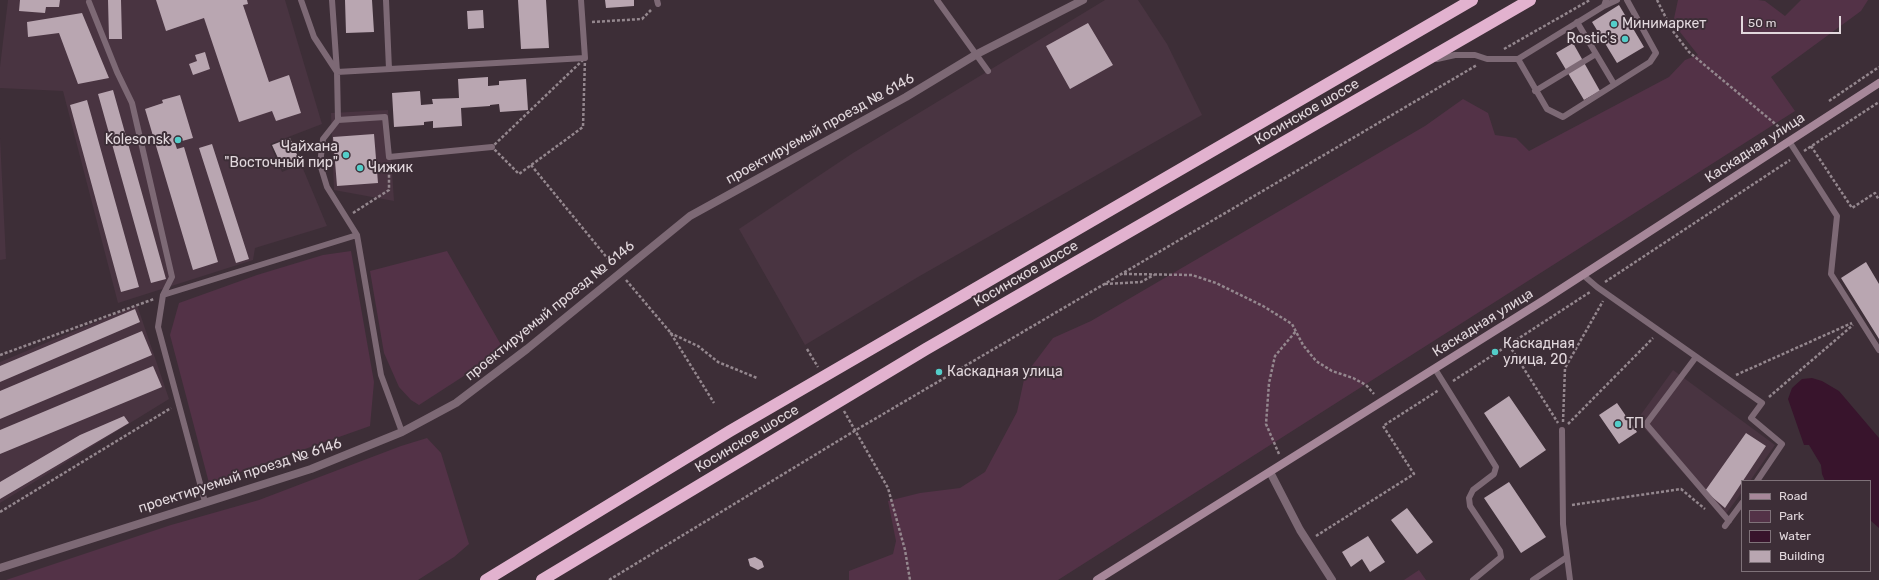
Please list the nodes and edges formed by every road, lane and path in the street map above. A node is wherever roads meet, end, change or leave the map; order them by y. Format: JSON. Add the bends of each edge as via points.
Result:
{"nodes":[{"id":1,"x":301,"y":0,"type":"edge"},
{"id":2,"x":332,"y":0,"type":"edge"},
{"id":3,"x":386,"y":0,"type":"edge"},
{"id":4,"x":581,"y":0,"type":"edge"},
{"id":5,"x":938,"y":0,"type":"edge"},
{"id":6,"x":1083,"y":0,"type":"edge"},
{"id":7,"x":1472,"y":0,"type":"edge"},
{"id":8,"x":1530,"y":0,"type":"edge"},
{"id":9,"x":1590,"y":0,"type":"edge"},
{"id":10,"x":1617,"y":0,"type":"edge"},
{"id":11,"x":1627,"y":0,"type":"edge"},
{"id":12,"x":1657,"y":0,"type":"edge"},
{"id":13,"x":89,"y":2,"type":"dead end"},
{"id":14,"x":657,"y":2,"type":"edge"},
{"id":15,"x":1605,"y":3,"type":"edge"},
{"id":16,"x":583,"y":22,"type":"junction"},
{"id":17,"x":1577,"y":22,"type":"junction"},
{"id":18,"x":977,"y":54,"type":"junction"},
{"id":19,"x":1596,"y":54,"type":"junction"},
{"id":20,"x":585,"y":58,"type":"junction"},
{"id":21,"x":1487,"y":59,"type":"junction"},
{"id":22,"x":1518,"y":59,"type":"junction"},
{"id":23,"x":1427,"y":60,"type":"junction"},
{"id":24,"x":389,"y":69,"type":"junction"},
{"id":25,"x":988,"y":71,"type":"dead end"},
{"id":26,"x":337,"y":72,"type":"junction"},
{"id":27,"x":1879,"y":83,"type":"edge"},
{"id":28,"x":1614,"y":84,"type":"junction"},
{"id":29,"x":1535,"y":91,"type":"junction"},
{"id":30,"x":1879,"y":102,"type":"edge"},
{"id":31,"x":338,"y":120,"type":"junction"},
{"id":32,"x":1785,"y":132,"type":"dead end"},
{"id":33,"x":1789,"y":141,"type":"junction"},
{"id":34,"x":1811,"y":146,"type":"junction"},
{"id":35,"x":492,"y":147,"type":"junction"},
{"id":36,"x":1798,"y":155,"type":"junction"},
{"id":37,"x":389,"y":157,"type":"junction"},
{"id":38,"x":531,"y":165,"type":"junction"},
{"id":39,"x":1879,"y":200,"type":"edge"},
{"id":40,"x":346,"y":217,"type":"junction"},
{"id":41,"x":357,"y":235,"type":"junction"},
{"id":42,"x":613,"y":266,"type":"dead end"},
{"id":43,"x":1123,"y":274,"type":"junction"},
{"id":44,"x":1156,"y":274,"type":"junction"},
{"id":45,"x":1583,"y":275,"type":"junction"},
{"id":46,"x":624,"y":278,"type":"dead end"},
{"id":47,"x":1104,"y":284,"type":"junction"},
{"id":48,"x":1597,"y":287,"type":"junction"},
{"id":49,"x":1607,"y":294,"type":"junction"},
{"id":50,"x":163,"y":295,"type":"junction"},
{"id":51,"x":1860,"y":319,"type":"junction"},
{"id":52,"x":670,"y":332,"type":"junction"},
{"id":53,"x":1296,"y":332,"type":"junction"},
{"id":54,"x":1660,"y":332,"type":"junction"},
{"id":55,"x":1509,"y":345,"type":"junction"},
{"id":56,"x":1879,"y":350,"type":"edge"},
{"id":57,"x":0,"y":355,"type":"edge"},
{"id":58,"x":1696,"y":357,"type":"junction"},
{"id":59,"x":1435,"y":369,"type":"junction"},
{"id":60,"x":757,"y":378,"type":"dead end"},
{"id":61,"x":1727,"y":379,"type":"junction"},
{"id":62,"x":1446,"y":386,"type":"junction"},
{"id":63,"x":1375,"y":395,"type":"dead end"},
{"id":64,"x":714,"y":403,"type":"dead end"},
{"id":65,"x":1762,"y":403,"type":"junction"},
{"id":66,"x":179,"y":404,"type":"junction"},
{"id":67,"x":856,"y":430,"type":"junction"},
{"id":68,"x":1562,"y":430,"type":"junction"},
{"id":69,"x":402,"y":432,"type":"junction"},
{"id":70,"x":1279,"y":454,"type":"dead end"},
{"id":71,"x":1270,"y":472,"type":"junction"},
{"id":72,"x":1758,"y":480,"type":"edge"},
{"id":73,"x":205,"y":502,"type":"junction"},
{"id":74,"x":1741,"y":504,"type":"edge"},
{"id":75,"x":1563,"y":506,"type":"junction"},
{"id":76,"x":0,"y":512,"type":"edge"},
{"id":77,"x":1709,"y":512,"type":"dead end"},
{"id":78,"x":1307,"y":542,"type":"junction"},
{"id":79,"x":1567,"y":557,"type":"junction"},
{"id":80,"x":0,"y":568,"type":"edge"},
{"id":81,"x":486,"y":580,"type":"edge"},
{"id":82,"x":542,"y":580,"type":"edge"},
{"id":83,"x":609,"y":580,"type":"edge"},
{"id":84,"x":910,"y":580,"type":"edge"},
{"id":85,"x":1097,"y":580,"type":"edge"},
{"id":86,"x":1332,"y":580,"type":"edge"},
{"id":87,"x":1473,"y":580,"type":"edge"},
{"id":88,"x":1533,"y":580,"type":"edge"},
{"id":89,"x":1570,"y":580,"type":"edge"}],
"edges":[{"from":1,"to":26,"type":"lane","via":[[314,37]]},
{"from":2,"to":26,"type":"lane"},
{"from":3,"to":24,"type":"lane"},
{"from":4,"to":16,"type":"lane"},
{"from":5,"to":18,"type":"lane"},
{"from":6,"to":18,"type":"street","name":"проектируемый проезд № 6146"},
{"from":7,"to":81,"type":"highway","name":"Косинское шоссе","via":[[730,431]]},
{"from":8,"to":23,"type":"highway","name":"Косинское шоссе"},
{"from":9,"to":21,"type":"path"},
{"from":10,"to":15,"type":"lane"},
{"from":11,"to":28,"type":"lane","via":[[1656,53],[1650,62]]},
{"from":12,"to":32,"type":"path","via":[[1672,30],[1689,52]]},
{"from":13,"to":50,"type":"lane","via":[[132,103],[172,277]]},
{"from":14,"to":16,"type":"path","via":[[642,19]]},
{"from":15,"to":17,"type":"lane"},
{"from":16,"to":20,"type":"lane"},
{"from":17,"to":19,"type":"lane"},
{"from":17,"to":22,"type":"lane"},
{"from":18,"to":25,"type":"lane"},
{"from":18,"to":69,"type":"street","name":"проектируемый проезд № 6146","via":[[906,97],[690,216],[527,349],[456,403]]},
{"from":19,"to":28,"type":"lane"},
{"from":19,"to":29,"type":"lane"},
{"from":20,"to":24,"type":"lane"},
{"from":20,"to":35,"type":"path"},
{"from":20,"to":38,"type":"path","via":[[583,127]]},
{"from":21,"to":22,"type":"lane"},
{"from":21,"to":23,"type":"lane","via":[[1475,55],[1455,55]]},
{"from":21,"to":43,"type":"path"},
{"from":22,"to":29,"type":"lane"},
{"from":23,"to":82,"type":"highway","name":"Косинское шоссе","via":[[926,349]]},
{"from":24,"to":26,"type":"lane"},
{"from":26,"to":31,"type":"lane"},
{"from":27,"to":33,"type":"street","name":"Каскадная улица"},
{"from":28,"to":29,"type":"lane","via":[[1563,117],[1547,109]]},
{"from":30,"to":34,"type":"path"},
{"from":31,"to":37,"type":"lane","via":[[385,117]]},
{"from":31,"to":40,"type":"lane","via":[[323,139],[320,164],[327,187]]},
{"from":33,"to":36,"type":"lane"},
{"from":33,"to":45,"type":"street","name":"Каскадная улица"},
{"from":34,"to":36,"type":"path"},
{"from":34,"to":39,"type":"path","via":[[1852,208],[1875,193]]},
{"from":35,"to":37,"type":"lane"},
{"from":35,"to":38,"type":"path","via":[[519,174]]},
{"from":36,"to":48,"type":"path"},
{"from":36,"to":51,"type":"lane","via":[[1838,216],[1831,274]]},
{"from":37,"to":40,"type":"path","via":[[388,190]]},
{"from":38,"to":42,"type":"path"},
{"from":40,"to":41,"type":"lane"},
{"from":41,"to":50,"type":"lane"},
{"from":41,"to":69,"type":"lane","via":[[380,375]]},
{"from":43,"to":44,"type":"path"},
{"from":43,"to":47,"type":"path"},
{"from":44,"to":47,"type":"path","via":[[1141,282]]},
{"from":44,"to":53,"type":"path","via":[[1192,275],[1216,283],[1263,306],[1292,324]]},
{"from":45,"to":48,"type":"lane"},
{"from":45,"to":59,"type":"street","name":"Каскадная улица"},
{"from":46,"to":52,"type":"path"},
{"from":47,"to":67,"type":"path"},
{"from":48,"to":49,"type":"lane"},
{"from":48,"to":55,"type":"path"},
{"from":49,"to":54,"type":"lane"},
{"from":49,"to":68,"type":"path","via":[[1565,368]]},
{"from":50,"to":57,"type":"path"},
{"from":50,"to":66,"type":"lane","via":[[158,327]]},
{"from":51,"to":56,"type":"lane"},
{"from":51,"to":61,"type":"path"},
{"from":51,"to":65,"type":"path"},
{"from":52,"to":60,"type":"path","via":[[698,346],[718,362]]},
{"from":52,"to":64,"type":"path"},
{"from":53,"to":63,"type":"path","via":[[1316,361],[1332,371],[1366,385]]},
{"from":53,"to":70,"type":"path","via":[[1275,356],[1269,383],[1266,424]]},
{"from":54,"to":58,"type":"lane"},
{"from":54,"to":68,"type":"path"},
{"from":55,"to":62,"type":"path"},
{"from":55,"to":68,"type":"path"},
{"from":58,"to":61,"type":"lane"},
{"from":58,"to":74,"type":"lane","via":[[1646,424],[1727,524]]},
{"from":59,"to":62,"type":"lane"},
{"from":59,"to":71,"type":"street","name":"Каскадная улица"},
{"from":61,"to":65,"type":"lane"},
{"from":62,"to":78,"type":"path","via":[[1383,426],[1414,474]]},
{"from":62,"to":87,"type":"lane","via":[[1496,467],[1494,474],[1473,490],[1469,498],[1470,506],[1500,551],[1501,557]]},
{"from":65,"to":72,"type":"lane","via":[[1751,418],[1782,444]]},
{"from":66,"to":73,"type":"lane"},
{"from":66,"to":76,"type":"path"},
{"from":67,"to":83,"type":"path"},
{"from":67,"to":84,"type":"path","via":[[888,488],[905,550]]},
{"from":68,"to":75,"type":"lane"},
{"from":69,"to":73,"type":"street","name":"проектируемый проезд № 6146","via":[[311,469]]},
{"from":71,"to":78,"type":"street"},
{"from":71,"to":85,"type":"street","name":"Каскадная улица"},
{"from":73,"to":80,"type":"street","name":"проектируемый проезд № 6146"},
{"from":75,"to":77,"type":"path","via":[[1681,489]]},
{"from":75,"to":79,"type":"lane"},
{"from":78,"to":86,"type":"street"},
{"from":79,"to":88,"type":"lane"},
{"from":79,"to":89,"type":"lane"}]}
